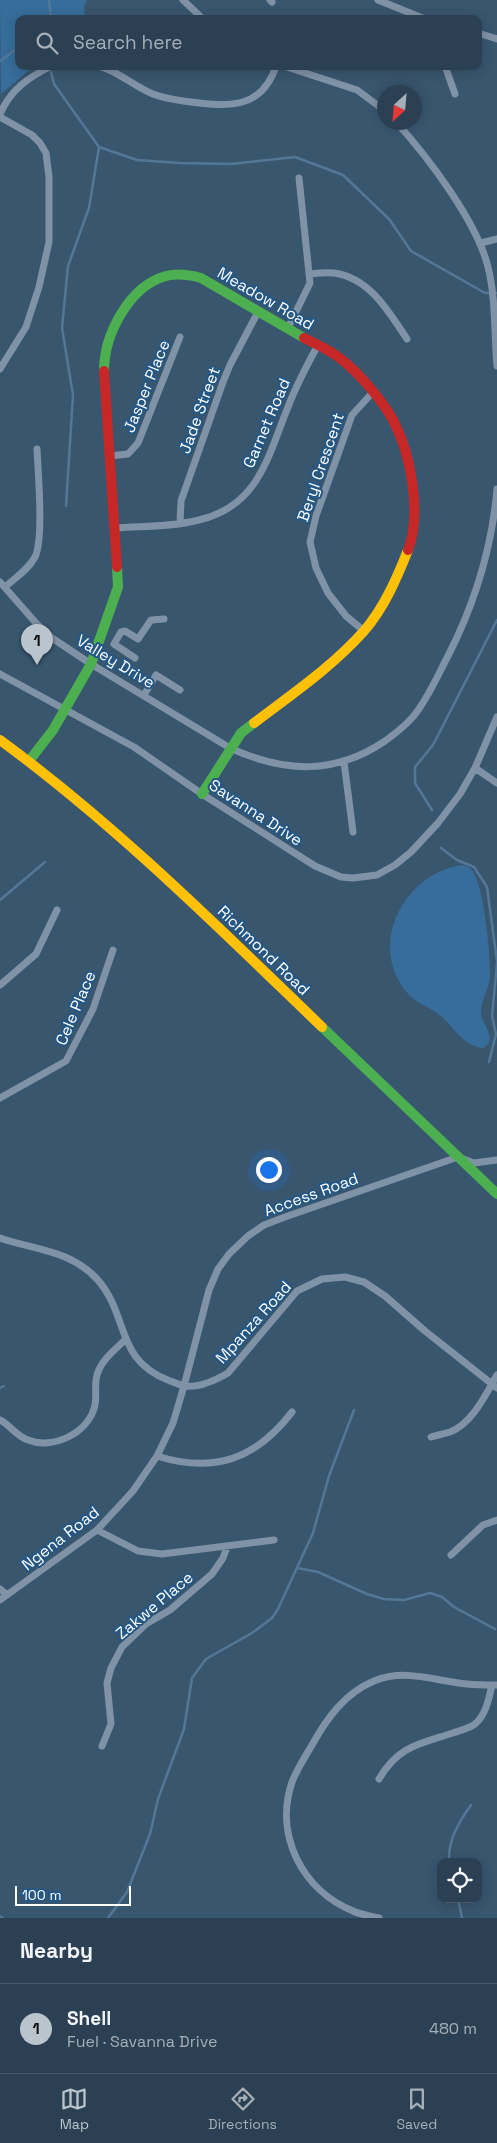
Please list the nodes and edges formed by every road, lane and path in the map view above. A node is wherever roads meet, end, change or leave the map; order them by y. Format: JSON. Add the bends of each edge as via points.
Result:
{"nodes":[{"id":1,"x":183,"y":0,"type":"edge"},
{"id":2,"x":378,"y":0,"type":"edge"},
{"id":3,"x":199,"y":15,"type":"edge"},
{"id":4,"x":415,"y":15,"type":"edge"},
{"id":5,"x":482,"y":34,"type":"edge"},
{"id":6,"x":497,"y":39,"type":"edge"},
{"id":7,"x":44,"y":70,"type":"edge"},
{"id":8,"x":107,"y":70,"type":"edge"},
{"id":9,"x":275,"y":70,"type":"edge"},
{"id":10,"x":296,"y":70,"type":"edge"},
{"id":11,"x":447,"y":70,"type":"edge"},
{"id":12,"x":456,"y":94,"type":"dead end"},
{"id":13,"x":377,"y":105,"type":"edge"},
{"id":14,"x":0,"y":115,"type":"edge"},
{"id":15,"x":403,"y":130,"type":"edge"},
{"id":16,"x":299,"y":178,"type":"dead end"},
{"id":17,"x":497,"y":239,"type":"edge"},
{"id":18,"x":481,"y":243,"type":"junction"},
{"id":19,"x":310,"y":274,"type":"junction"},
{"id":20,"x":258,"y":312,"type":"junction"},
{"id":21,"x":288,"y":328,"type":"junction"},
{"id":22,"x":180,"y":337,"type":"dead end"},
{"id":23,"x":407,"y":339,"type":"dead end"},
{"id":24,"x":318,"y":345,"type":"junction"},
{"id":25,"x":497,"y":366,"type":"edge"},
{"id":26,"x":0,"y":369,"type":"edge"},
{"id":27,"x":373,"y":392,"type":"junction"},
{"id":28,"x":37,"y":449,"type":"dead end"},
{"id":29,"x":110,"y":456,"type":"junction"},
{"id":30,"x":497,"y":489,"type":"edge"},
{"id":31,"x":180,"y":523,"type":"junction"},
{"id":32,"x":116,"y":528,"type":"junction"},
{"id":33,"x":2,"y":585,"type":"edge"},
{"id":34,"x":164,"y":619,"type":"dead end"},
{"id":35,"x":364,"y":631,"type":"junction"},
{"id":36,"x":135,"y":658,"type":"dead end"},
{"id":37,"x":91,"y":664,"type":"junction"},
{"id":38,"x":0,"y":674,"type":"edge"},
{"id":39,"x":180,"y":690,"type":"dead end"},
{"id":40,"x":144,"y":695,"type":"junction"},
{"id":41,"x":66,"y":710,"type":"junction"},
{"id":42,"x":497,"y":717,"type":"edge"},
{"id":43,"x":0,"y":740,"type":"edge"},
{"id":44,"x":230,"y":748,"type":"junction"},
{"id":45,"x":30,"y":761,"type":"junction"},
{"id":46,"x":344,"y":762,"type":"junction"},
{"id":47,"x":475,"y":768,"type":"junction"},
{"id":48,"x":497,"y":783,"type":"edge"},
{"id":49,"x":202,"y":794,"type":"junction"},
{"id":50,"x":353,"y":832,"type":"dead end"},
{"id":51,"x":57,"y":910,"type":"dead end"},
{"id":52,"x":113,"y":950,"type":"dead end"},
{"id":53,"x":0,"y":985,"type":"edge"},
{"id":54,"x":0,"y":1098,"type":"edge"},
{"id":55,"x":458,"y":1157,"type":"junction"},
{"id":56,"x":497,"y":1160,"type":"edge"},
{"id":57,"x":497,"y":1194,"type":"edge"},
{"id":58,"x":0,"y":1238,"type":"edge"},
{"id":59,"x":126,"y":1339,"type":"junction"},
{"id":60,"x":497,"y":1375,"type":"edge"},
{"id":61,"x":184,"y":1386,"type":"junction"},
{"id":62,"x":495,"y":1386,"type":"edge"},
{"id":63,"x":292,"y":1412,"type":"dead end"},
{"id":64,"x":0,"y":1420,"type":"edge"},
{"id":65,"x":431,"y":1436,"type":"dead end"},
{"id":66,"x":157,"y":1456,"type":"junction"},
{"id":67,"x":497,"y":1520,"type":"edge"},
{"id":68,"x":97,"y":1530,"type":"junction"},
{"id":69,"x":274,"y":1540,"type":"dead end"},
{"id":70,"x":226,"y":1547,"type":"junction"},
{"id":71,"x":451,"y":1555,"type":"dead end"},
{"id":72,"x":0,"y":1589,"type":"edge"},
{"id":73,"x":3,"y":1598,"type":"edge"},
{"id":74,"x":494,"y":1685,"type":"edge"},
{"id":75,"x":102,"y":1746,"type":"dead end"},
{"id":76,"x":380,"y":1779,"type":"dead end"},
{"id":77,"x":379,"y":1918,"type":"edge"}],
"edges":[{"from":1,"to":3,"type":"street"},
{"from":2,"to":4,"type":"street"},
{"from":5,"to":6,"type":"street"},
{"from":7,"to":14,"type":"street","via":[[21,84],[9,97]]},
{"from":8,"to":9,"type":"street","via":[[154,95],[215,105],[237,104],[256,95],[270,84]]},
{"from":10,"to":13,"type":"street","via":[[357,90]]},
{"from":11,"to":12,"type":"street"},
{"from":14,"to":26,"type":"street","via":[[32,135],[46,153],[48,242],[39,287],[26,326]]},
{"from":15,"to":18,"type":"street","via":[[426,158]]},
{"from":16,"to":19,"type":"street"},
{"from":17,"to":18,"type":"street"},
{"from":18,"to":25,"type":"street","via":[[491,285]]},
{"from":19,"to":21,"type":"street","via":[[309,287]]},
{"from":19,"to":23,"type":"street","via":[[334,273],[361,283],[385,306]]},
{"from":20,"to":21,"type":"main road","name":"Meadow Road"},
{"from":20,"to":29,"type":"main road","name":"Meadow Road","via":[[194,276],[166,276],[146,286],[128,304],[106,347],[104,373]]},
{"from":20,"to":31,"type":"street","name":"Jade Street","via":[[223,382],[181,501]]},
{"from":21,"to":24,"type":"main road","name":"Meadow Road"},
{"from":22,"to":29,"type":"street","name":"Jasper Place","via":[[138,443],[128,454]]},
{"from":24,"to":27,"type":"main road","name":"Meadow Road","via":[[347,364]]},
{"from":24,"to":31,"type":"street","name":"Garnet Road","via":[[256,482],[226,510]]},
{"from":27,"to":35,"type":"main road","name":"Meadow Road","via":[[394,422],[410,470],[415,506],[410,544],[398,574]]},
{"from":27,"to":35,"type":"street","name":"Beryl Crescent","via":[[352,415],[310,542],[316,568],[328,593],[346,616]]},
{"from":28,"to":33,"type":"street","via":[[39,543],[27,568]]},
{"from":29,"to":32,"type":"main road","name":"Meadow Road"},
{"from":30,"to":46,"type":"street","name":"Valley Drive","via":[[492,523],[471,604],[426,698],[395,734],[372,750]]},
{"from":31,"to":32,"type":"street","name":"Garnet Road"},
{"from":32,"to":37,"type":"main road","name":"Meadow Road","via":[[118,587]]},
{"from":33,"to":37,"type":"street","name":"Valley Drive","via":[[52,638]]},
{"from":34,"to":36,"type":"street","via":[[151,620],[138,639],[121,632],[114,644]]},
{"from":35,"to":44,"type":"main road","name":"Meadow Road","via":[[322,672],[241,733]]},
{"from":37,"to":40,"type":"street","name":"Valley Drive"},
{"from":37,"to":41,"type":"main road","name":"Meadow Road"},
{"from":38,"to":41,"type":"street","name":"Savanna Drive"},
{"from":39,"to":40,"type":"street","via":[[156,675]]},
{"from":40,"to":44,"type":"street","name":"Valley Drive"},
{"from":41,"to":45,"type":"main road","name":"Meadow Road"},
{"from":41,"to":49,"type":"street","name":"Savanna Drive","via":[[134,747]]},
{"from":42,"to":47,"type":"street","name":"Savanna Drive"},
{"from":43,"to":45,"type":"main road","name":"Richmond Road"},
{"from":44,"to":46,"type":"street","name":"Valley Drive","via":[[254,759],[293,767]]},
{"from":44,"to":49,"type":"main road","name":"Meadow Road"},
{"from":45,"to":55,"type":"main road","name":"Richmond Road","via":[[176,886]]},
{"from":46,"to":50,"type":"street"},
{"from":47,"to":48,"type":"street"},
{"from":47,"to":49,"type":"street","name":"Savanna Drive","via":[[438,823],[411,852],[395,865],[368,877],[341,878],[329,873]]},
{"from":51,"to":53,"type":"street","via":[[36,954]]},
{"from":52,"to":54,"type":"street","name":"Cele Place","via":[[93,1009],[66,1061]]},
{"from":55,"to":56,"type":"street","via":[[474,1163]]},
{"from":55,"to":57,"type":"main road","name":"Richmond Road"},
{"from":55,"to":61,"type":"street","name":"Access Road","via":[[285,1217],[248,1236],[229,1254],[213,1280]]},
{"from":58,"to":59,"type":"street","via":[[52,1251],[81,1264],[110,1298]]},
{"from":59,"to":61,"type":"street","via":[[136,1358],[148,1371]]},
{"from":59,"to":64,"type":"street","via":[[105,1360],[99,1371],[95,1406],[84,1426],[70,1436],[37,1443],[19,1436]]},
{"from":60,"to":62,"type":"street"},
{"from":61,"to":62,"type":"street","name":"Mpanza Road","via":[[216,1380],[228,1373],[297,1291],[322,1279],[345,1277],[364,1282],[385,1296],[425,1332]]},
{"from":61,"to":66,"type":"street","name":"Ngena Road","via":[[173,1423]]},
{"from":62,"to":65,"type":"street","via":[[463,1424],[450,1432]]},
{"from":63,"to":66,"type":"street","via":[[261,1444],[232,1460],[190,1463]]},
{"from":66,"to":68,"type":"street","name":"Ngena Road","via":[[133,1492]]},
{"from":67,"to":71,"type":"street","via":[[483,1525]]},
{"from":68,"to":70,"type":"street","via":[[119,1543],[147,1553]]},
{"from":68,"to":73,"type":"street","name":"Ngena Road"},
{"from":69,"to":70,"type":"street"},
{"from":70,"to":75,"type":"street","name":"Zakwe Place","via":[[224,1558],[212,1574],[170,1610],[146,1624],[122,1647],[107,1683],[111,1724]]},
{"from":72,"to":73,"type":"street"},
{"from":74,"to":76,"type":"street","via":[[481,1717],[474,1724],[403,1752],[392,1759]]},
{"from":74,"to":77,"type":"street","via":[[403,1674],[374,1681],[352,1693],[341,1704],[316,1738],[292,1781],[286,1809],[288,1836],[294,1856],[316,1888],[333,1901],[354,1912]]}]}
